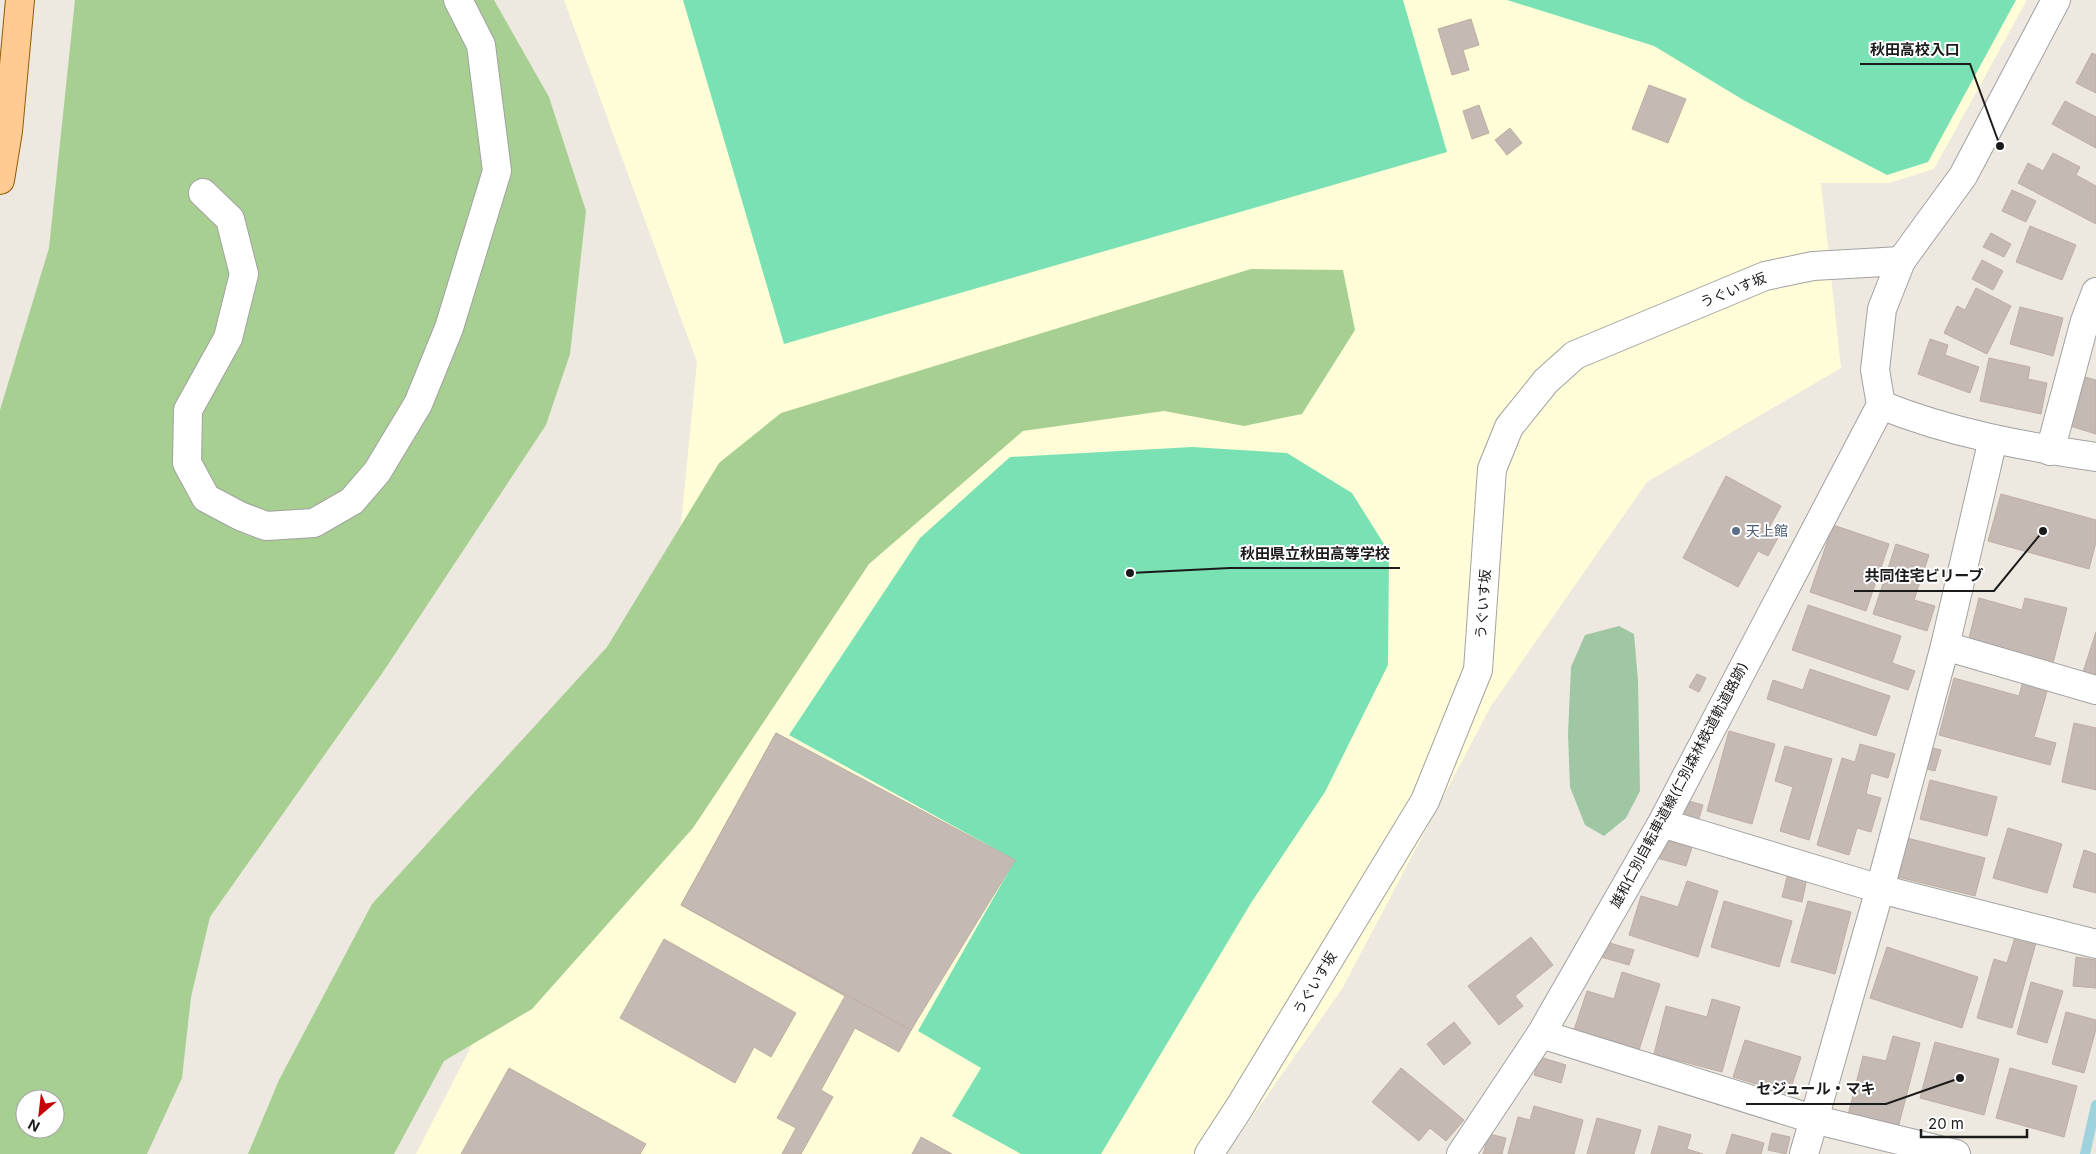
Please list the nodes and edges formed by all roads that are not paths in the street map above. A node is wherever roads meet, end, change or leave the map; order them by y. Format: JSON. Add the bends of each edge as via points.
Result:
{"nodes":[{"id":1,"x":20,"y":0,"type":"edge"},
{"id":2,"x":458,"y":0,"type":"edge"},
{"id":3,"x":2056,"y":0,"type":"edge"},
{"id":4,"x":0,"y":180,"type":"edge"},
{"id":5,"x":202,"y":194,"type":"dead end"},
{"id":6,"x":1901,"y":261,"type":"junction"},
{"id":7,"x":2096,"y":292,"type":"edge"},
{"id":8,"x":1881,"y":405,"type":"junction"},
{"id":9,"x":1993,"y":440,"type":"junction"},
{"id":10,"x":2050,"y":451,"type":"junction"},
{"id":11,"x":2096,"y":458,"type":"edge"},
{"id":12,"x":1945,"y":646,"type":"junction"},
{"id":13,"x":2096,"y":690,"type":"edge"},
{"id":14,"x":1662,"y":823,"type":"junction"},
{"id":15,"x":1880,"y":889,"type":"junction"},
{"id":16,"x":2096,"y":944,"type":"edge"},
{"id":17,"x":1541,"y":1034,"type":"junction"},
{"id":18,"x":1814,"y":1119,"type":"junction"},
{"id":19,"x":1208,"y":1154,"type":"edge"},
{"id":20,"x":1461,"y":1154,"type":"edge"},
{"id":21,"x":1804,"y":1154,"type":"edge"},
{"id":22,"x":1956,"y":1154,"type":"edge"}],
"edges":[{"from":1,"to":4,"type":"main road","via":[[8,131]]},
{"from":2,"to":5,"type":"street","via":[[481,45],[497,171],[449,328],[418,404],[377,472],[352,501],[314,523],[266,526],[240,516],[206,498],[187,463],[188,410],[228,338],[244,274],[230,219]]},
{"from":3,"to":6,"type":"street","via":[[1963,176]]},
{"from":6,"to":8,"type":"street","via":[[1882,309],[1875,370]]},
{"from":6,"to":19,"type":"street","name":"うぐいす坂","via":[[1813,266],[1765,276],[1584,351],[1546,381],[1509,427],[1492,469],[1478,670],[1425,801]]},
{"from":7,"to":10,"type":"street","via":[[2085,320]]},
{"from":8,"to":9,"type":"street","via":[[1920,421]]},
{"from":8,"to":14,"type":"street","name":"雄和仁別自転車道線(仁別森林鉄道軌道路跡)"},
{"from":9,"to":10,"type":"street"},
{"from":9,"to":12,"type":"street"},
{"from":10,"to":11,"type":"street"},
{"from":12,"to":13,"type":"street"},
{"from":12,"to":15,"type":"street"},
{"from":14,"to":15,"type":"street"},
{"from":14,"to":17,"type":"street","name":"雄和仁別自転車道線(仁別森林鉄道軌道路跡)"},
{"from":15,"to":16,"type":"street"},
{"from":15,"to":18,"type":"street"},
{"from":17,"to":18,"type":"street"},
{"from":17,"to":20,"type":"street","name":"雄和仁別自転車道線(仁別森林鉄道軌道路跡)"},
{"from":18,"to":21,"type":"street"},
{"from":18,"to":22,"type":"street"}]}
